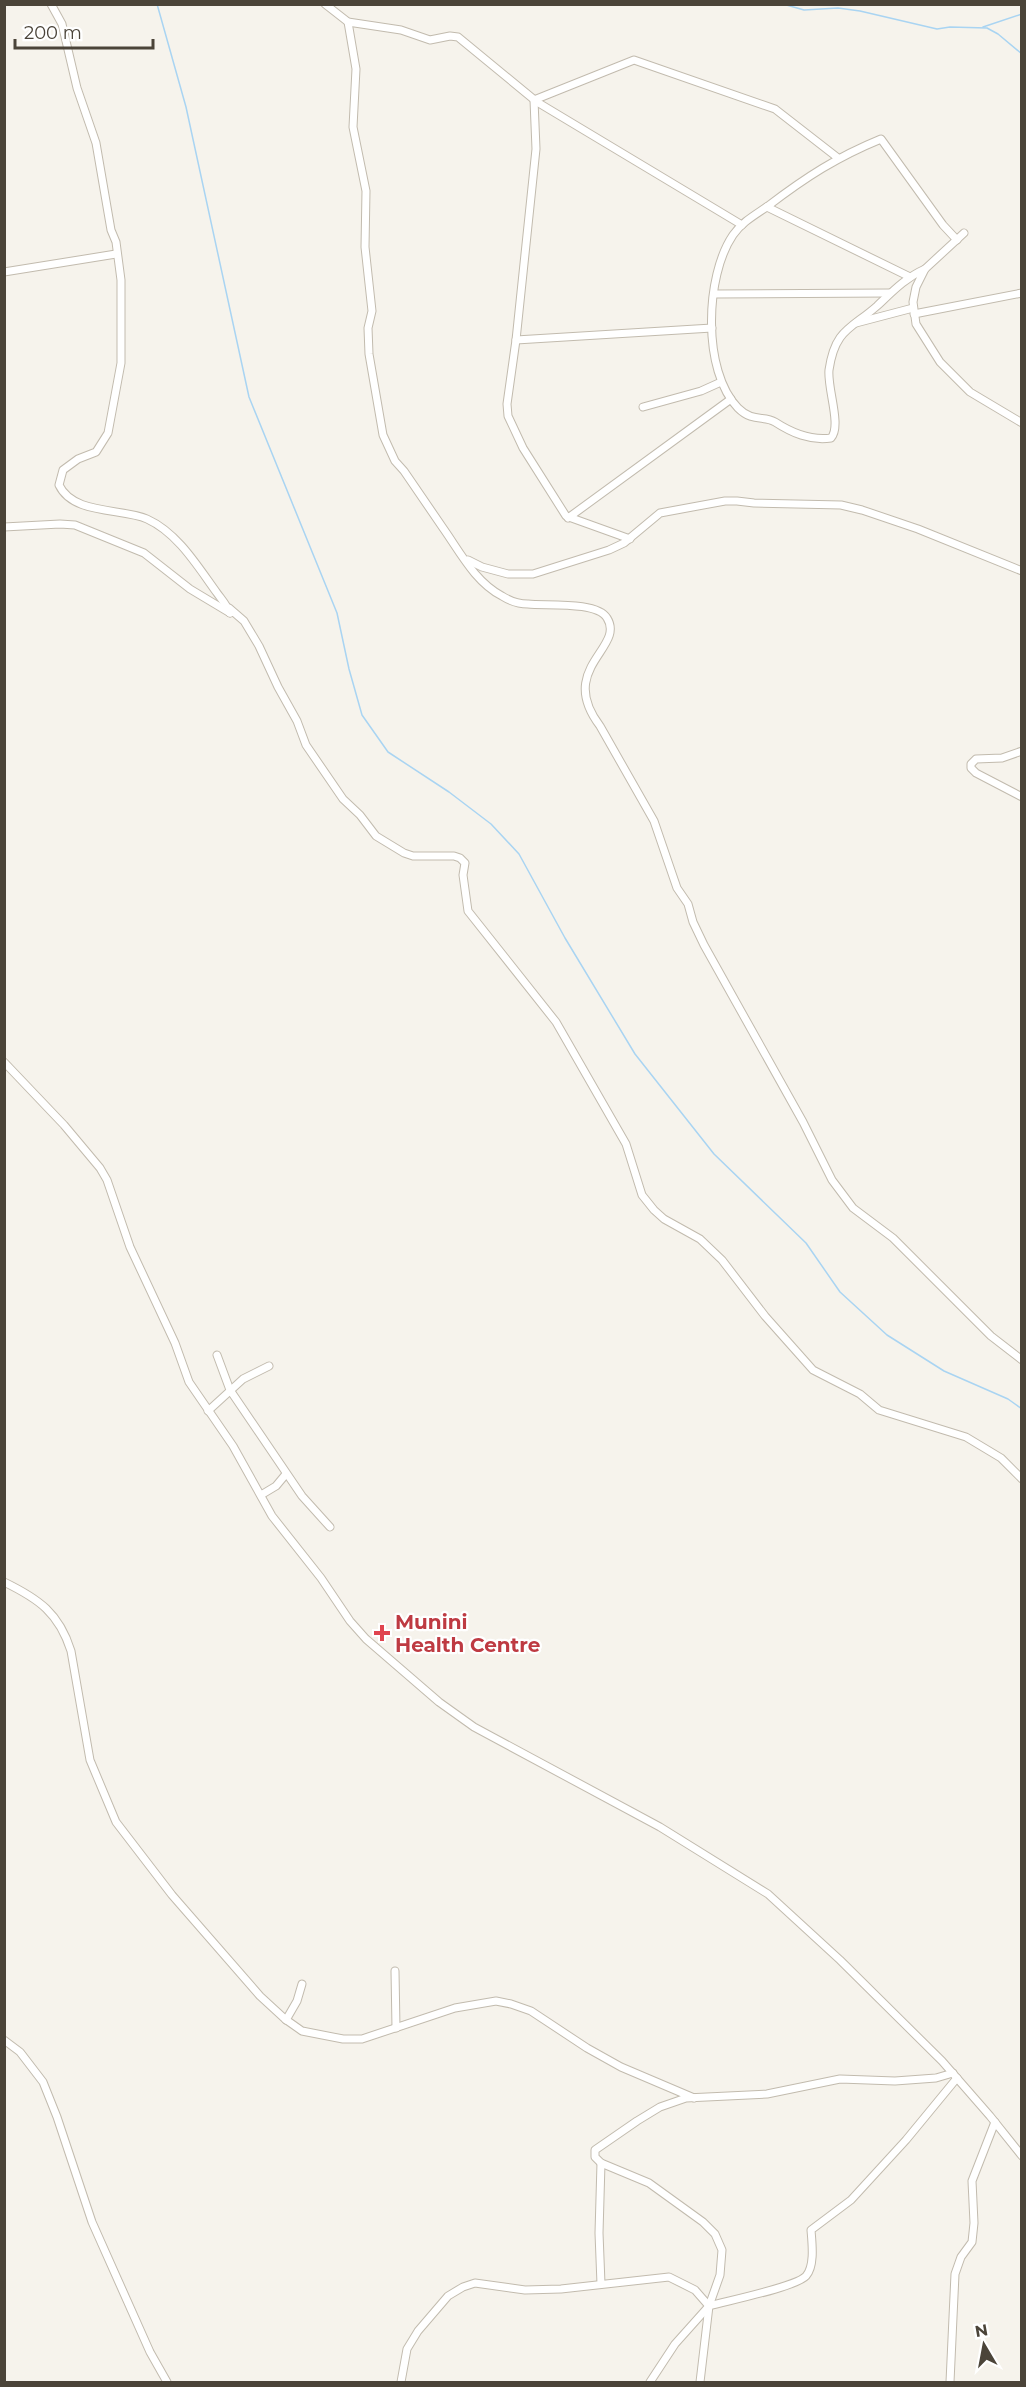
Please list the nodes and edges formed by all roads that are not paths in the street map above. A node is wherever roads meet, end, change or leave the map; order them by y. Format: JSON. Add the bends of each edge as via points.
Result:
{"nodes":[{"id":1,"x":51,"y":4,"type":"edge"},
{"id":2,"x":326,"y":4,"type":"edge"},
{"id":3,"x":348,"y":22,"type":"junction"},
{"id":4,"x":534,"y":100,"type":"junction"},
{"id":5,"x":838,"y":158,"type":"junction"},
{"id":6,"x":767,"y":207,"type":"junction"},
{"id":7,"x":742,"y":225,"type":"junction"},
{"id":8,"x":964,"y":233,"type":"dead end"},
{"id":9,"x":957,"y":240,"type":"junction"},
{"id":10,"x":117,"y":254,"type":"junction"},
{"id":11,"x":925,"y":269,"type":"junction"},
{"id":12,"x":4,"y":272,"type":"edge"},
{"id":13,"x":910,"y":277,"type":"junction"},
{"id":14,"x":889,"y":293,"type":"junction"},
{"id":15,"x":1022,"y":293,"type":"edge"},
{"id":16,"x":715,"y":294,"type":"junction"},
{"id":17,"x":914,"y":311,"type":"junction"},
{"id":18,"x":851,"y":325,"type":"junction"},
{"id":19,"x":712,"y":328,"type":"junction"},
{"id":20,"x":516,"y":340,"type":"junction"},
{"id":21,"x":722,"y":382,"type":"junction"},
{"id":22,"x":731,"y":399,"type":"junction"},
{"id":23,"x":643,"y":407,"type":"dead end"},
{"id":24,"x":1022,"y":423,"type":"edge"},
{"id":25,"x":568,"y":518,"type":"junction"},
{"id":26,"x":4,"y":527,"type":"edge"},
{"id":27,"x":630,"y":538,"type":"junction"},
{"id":28,"x":463,"y":557,"type":"junction"},
{"id":29,"x":1022,"y":571,"type":"edge"},
{"id":30,"x":230,"y":613,"type":"junction"},
{"id":31,"x":1022,"y":751,"type":"edge"},
{"id":32,"x":1022,"y":797,"type":"edge"},
{"id":33,"x":4,"y":1062,"type":"edge"},
{"id":34,"x":217,"y":1355,"type":"dead end"},
{"id":35,"x":1022,"y":1360,"type":"edge"},
{"id":36,"x":269,"y":1366,"type":"dead end"},
{"id":37,"x":230,"y":1390,"type":"junction"},
{"id":38,"x":208,"y":1411,"type":"junction"},
{"id":39,"x":286,"y":1474,"type":"junction"},
{"id":40,"x":1022,"y":1479,"type":"edge"},
{"id":41,"x":261,"y":1495,"type":"junction"},
{"id":42,"x":330,"y":1527,"type":"dead end"},
{"id":43,"x":4,"y":1581,"type":"edge"},
{"id":44,"x":395,"y":1971,"type":"dead end"},
{"id":45,"x":302,"y":1984,"type":"dead end"},
{"id":46,"x":286,"y":2020,"type":"junction"},
{"id":47,"x":396,"y":2028,"type":"junction"},
{"id":48,"x":4,"y":2040,"type":"edge"},
{"id":49,"x":955,"y":2076,"type":"junction"},
{"id":50,"x":694,"y":2098,"type":"junction"},
{"id":51,"x":995,"y":2122,"type":"junction"},
{"id":52,"x":1022,"y":2156,"type":"edge"},
{"id":53,"x":601,"y":2163,"type":"junction"},
{"id":54,"x":601,"y":2284,"type":"junction"},
{"id":55,"x":709,"y":2306,"type":"junction"},
{"id":56,"x":167,"y":2382,"type":"edge"},
{"id":57,"x":401,"y":2382,"type":"edge"},
{"id":58,"x":650,"y":2382,"type":"edge"},
{"id":59,"x":700,"y":2382,"type":"edge"},
{"id":60,"x":950,"y":2382,"type":"edge"}],
"edges":[{"from":1,"to":10,"type":"street","via":[[62,24],[76,88],[96,143]]},
{"from":2,"to":3,"type":"street"},
{"from":3,"to":4,"type":"street","via":[[401,30],[430,40],[458,37]]},
{"from":3,"to":28,"type":"street","via":[[356,69],[353,127],[366,191],[365,247],[372,311],[369,354],[383,435],[395,461]]},
{"from":4,"to":5,"type":"street","via":[[634,60],[775,109]]},
{"from":4,"to":7,"type":"street"},
{"from":4,"to":20,"type":"street","via":[[536,150]]},
{"from":5,"to":6,"type":"street"},
{"from":5,"to":9,"type":"street","via":[[881,138]]},
{"from":6,"to":7,"type":"street"},
{"from":6,"to":13,"type":"street"},
{"from":7,"to":16,"type":"street","via":[[723,257]]},
{"from":8,"to":9,"type":"street"},
{"from":9,"to":11,"type":"street"},
{"from":10,"to":12,"type":"street"},
{"from":10,"to":30,"type":"street","via":[[122,344],[108,433],[96,452],[63,470],[58,485],[74,500],[147,519],[163,529],[191,557]]},
{"from":11,"to":13,"type":"street"},
{"from":11,"to":17,"type":"street","via":[[916,287]]},
{"from":13,"to":14,"type":"street"},
{"from":14,"to":16,"type":"street"},
{"from":14,"to":18,"type":"street"},
{"from":15,"to":17,"type":"street"},
{"from":16,"to":19,"type":"street"},
{"from":17,"to":18,"type":"street"},
{"from":17,"to":24,"type":"street","via":[[919,332],[940,362],[979,399]]},
{"from":18,"to":22,"type":"street","via":[[840,338],[830,370],[835,429],[831,438],[814,439],[772,421],[754,418]]},
{"from":19,"to":20,"type":"street"},
{"from":19,"to":21,"type":"street","via":[[716,368]]},
{"from":20,"to":25,"type":"street","via":[[507,404],[510,421]]},
{"from":21,"to":22,"type":"street"},
{"from":21,"to":23,"type":"street"},
{"from":22,"to":25,"type":"street"},
{"from":25,"to":27,"type":"street"},
{"from":26,"to":30,"type":"street","via":[[75,525],[144,553],[190,589]]},
{"from":27,"to":28,"type":"street","via":[[600,553],[521,575],[482,567]]},
{"from":27,"to":29,"type":"street","via":[[660,513],[725,501],[840,505],[918,529]]},
{"from":28,"to":35,"type":"street","via":[[488,589],[515,602],[597,610],[608,619],[606,644],[586,674],[585,697],[590,713],[651,815],[677,888],[688,904],[704,945],[818,1155],[853,1208],[893,1238],[991,1336]]},
{"from":30,"to":40,"type":"street","via":[[229,608],[244,621],[264,654],[322,771],[376,836],[413,856],[454,856],[465,863],[468,910],[556,1022],[626,1144],[642,1195],[654,1210],[700,1239],[722,1260],[813,1370],[860,1394],[879,1410],[966,1437],[1001,1458]]},
{"from":31,"to":32,"type":"street","via":[[1002,758],[976,759],[971,764],[976,773]]},
{"from":33,"to":38,"type":"street","via":[[100,1168],[137,1266],[175,1342],[189,1382]]},
{"from":34,"to":37,"type":"street"},
{"from":36,"to":37,"type":"street"},
{"from":37,"to":38,"type":"street"},
{"from":37,"to":39,"type":"street"},
{"from":38,"to":41,"type":"street"},
{"from":39,"to":41,"type":"street"},
{"from":39,"to":42,"type":"street"},
{"from":41,"to":49,"type":"street","via":[[272,1516],[350,1621],[439,1702],[474,1727],[660,1827],[768,1894]]},
{"from":43,"to":46,"type":"street","via":[[41,1602],[57,1618],[66,1635],[90,1760],[116,1822],[172,1895],[260,1996]]},
{"from":44,"to":47,"type":"street"},
{"from":45,"to":46,"type":"street"},
{"from":46,"to":47,"type":"street","via":[[302,2031],[343,2039],[362,2039]]},
{"from":47,"to":50,"type":"street","via":[[477,2003],[511,2004],[531,2011],[621,2067]]},
{"from":48,"to":56,"type":"street","via":[[20,2052],[43,2082],[92,2222]]},
{"from":49,"to":50,"type":"street","via":[[895,2081],[840,2079],[767,2094]]},
{"from":49,"to":51,"type":"street"},
{"from":49,"to":55,"type":"street","via":[[906,2140],[851,2200],[811,2230],[810,2267],[806,2276],[771,2290]]},
{"from":50,"to":53,"type":"street","via":[[672,2103],[637,2121],[595,2150]]},
{"from":51,"to":52,"type":"street"},
{"from":51,"to":60,"type":"street","via":[[972,2181],[972,2242],[955,2274]]},
{"from":53,"to":54,"type":"street"},
{"from":53,"to":55,"type":"street","via":[[648,2183],[715,2234],[722,2260]]},
{"from":54,"to":55,"type":"street","via":[[669,2277],[695,2290]]},
{"from":54,"to":57,"type":"street","via":[[525,2290],[475,2283],[463,2287],[436,2309],[406,2349]]},
{"from":55,"to":58,"type":"street","via":[[675,2344]]},
{"from":55,"to":59,"type":"street"}]}
